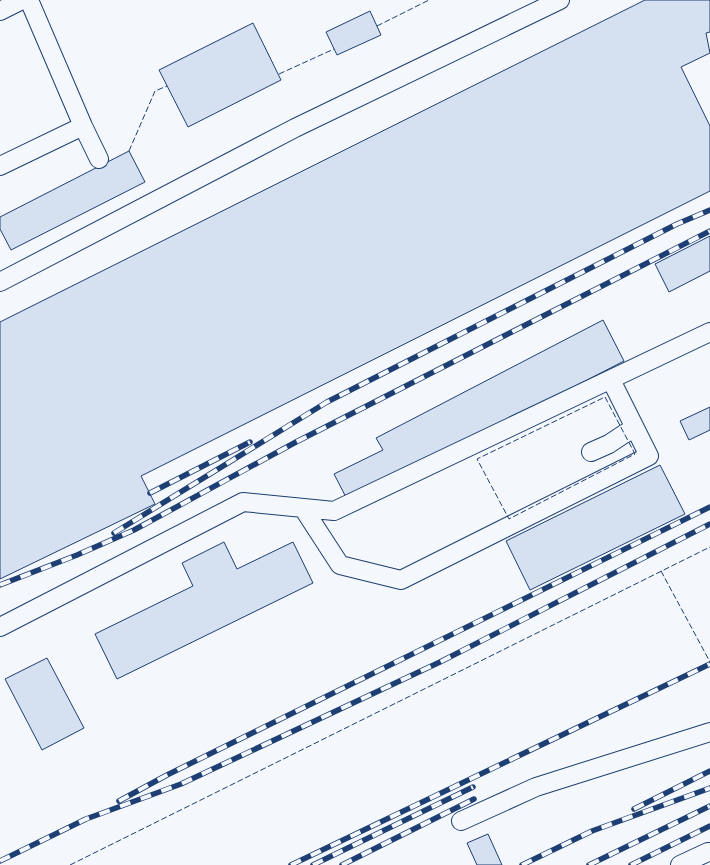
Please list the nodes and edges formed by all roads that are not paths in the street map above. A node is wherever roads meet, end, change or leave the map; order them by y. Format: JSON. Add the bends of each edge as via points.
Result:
{"nodes":[{"id":1,"x":22,"y":0,"type":"edge"},
{"id":2,"x":29,"y":0,"type":"edge"},
{"id":3,"x":560,"y":0,"type":"edge"},
{"id":4,"x":0,"y":11,"type":"edge"},
{"id":5,"x":83,"y":126,"type":"junction"},
{"id":6,"x":99,"y":158,"type":"dead end"},
{"id":7,"x":0,"y":166,"type":"edge"},
{"id":8,"x":0,"y":282,"type":"edge"},
{"id":9,"x":710,"y":332,"type":"edge"},
{"id":10,"x":611,"y":380,"type":"junction"},
{"id":11,"x":635,"y":428,"type":"junction"},
{"id":12,"x":591,"y":452,"type":"dead end"},
{"id":13,"x":302,"y":508,"type":"junction"},
{"id":14,"x":0,"y":627,"type":"edge"},
{"id":15,"x":710,"y":732,"type":"edge"},
{"id":16,"x":461,"y":821,"type":"dead end"},
{"id":17,"x":710,"y":852,"type":"edge"},
{"id":18,"x":680,"y":865,"type":"edge"}],
"edges":[{"from":1,"to":4,"type":"street"},
{"from":2,"to":5,"type":"street"},
{"from":3,"to":8,"type":"street","via":[[295,128]]},
{"from":5,"to":6,"type":"street"},
{"from":5,"to":7,"type":"street"},
{"from":9,"to":10,"type":"street"},
{"from":10,"to":11,"type":"street"},
{"from":10,"to":13,"type":"street","via":[[334,511]]},
{"from":11,"to":12,"type":"street"},
{"from":11,"to":13,"type":"street","via":[[649,456],[401,580],[340,565]]},
{"from":13,"to":14,"type":"street","via":[[242,502]]},
{"from":15,"to":16,"type":"street","via":[[536,787]]},
{"from":17,"to":18,"type":"street"}]}
